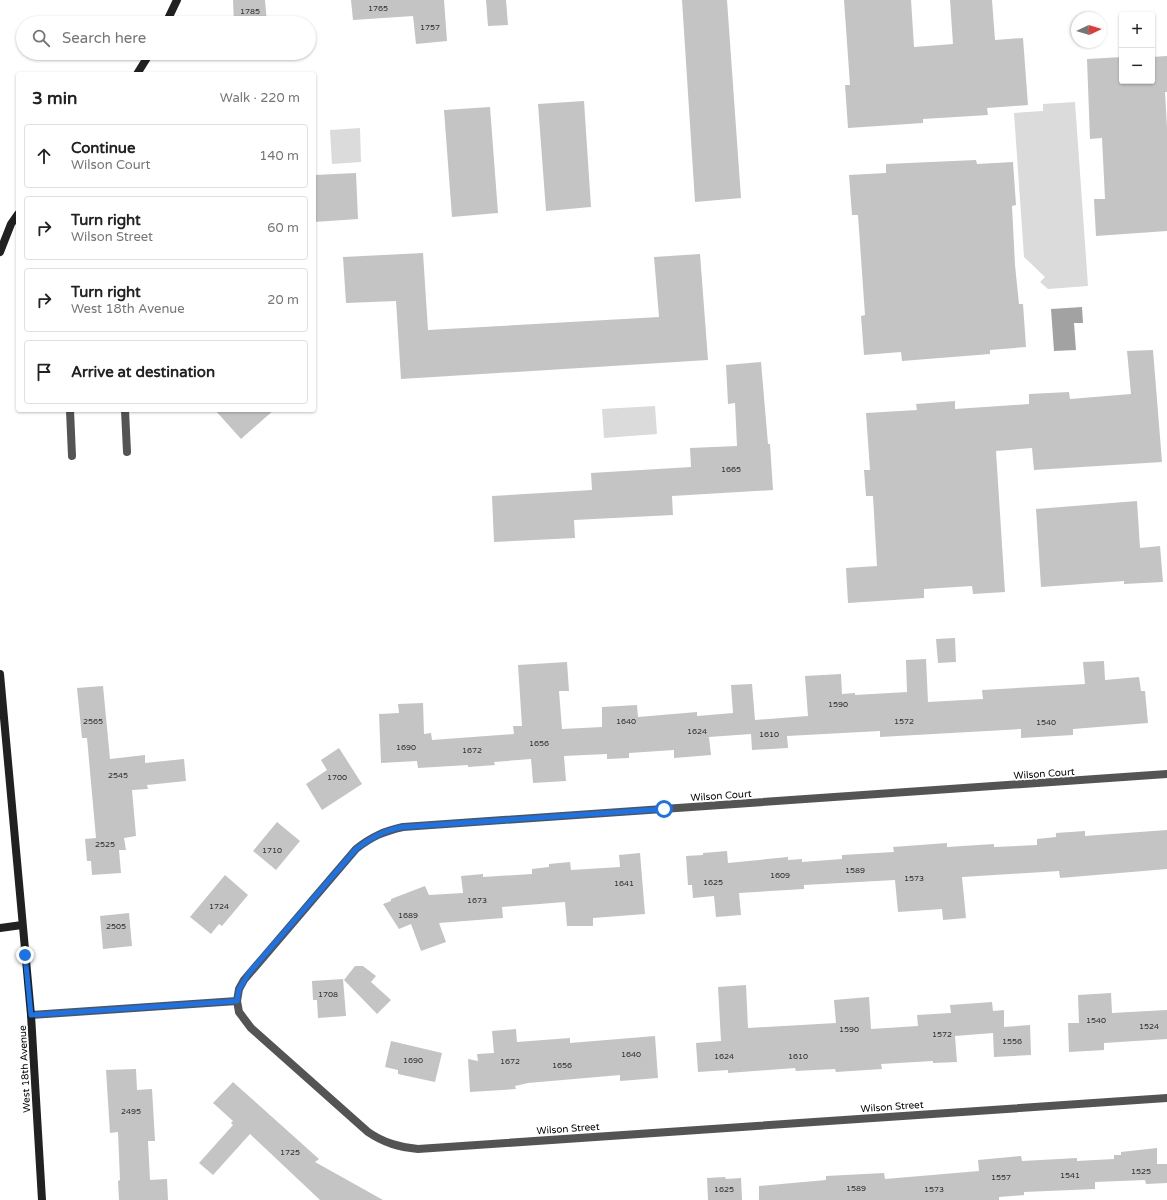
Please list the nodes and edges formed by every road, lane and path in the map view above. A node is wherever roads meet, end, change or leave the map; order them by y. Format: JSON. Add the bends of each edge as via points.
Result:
{"nodes":[{"id":1,"x":176,"y":0,"type":"edge"},
{"id":2,"x":169,"y":16,"type":"edge"},
{"id":3,"x":146,"y":60,"type":"edge"},
{"id":4,"x":138,"y":72,"type":"edge"},
{"id":5,"x":16,"y":217,"type":"edge"},
{"id":6,"x":0,"y":252,"type":"edge"},
{"id":7,"x":70,"y":412,"type":"edge"},
{"id":8,"x":125,"y":412,"type":"edge"},
{"id":9,"x":127,"y":452,"type":"dead end"},
{"id":10,"x":72,"y":456,"type":"dead end"},
{"id":11,"x":0,"y":674,"type":"edge"},
{"id":12,"x":1167,"y":774,"type":"edge"},
{"id":13,"x":22,"y":925,"type":"junction"},
{"id":14,"x":0,"y":928,"type":"edge"},
{"id":15,"x":237,"y":1001,"type":"junction"},
{"id":16,"x":31,"y":1015,"type":"junction"},
{"id":17,"x":1167,"y":1098,"type":"edge"},
{"id":18,"x":42,"y":1200,"type":"edge"}],
"edges":[{"from":1,"to":2,"type":"main road"},
{"from":3,"to":4,"type":"main road"},
{"from":5,"to":6,"type":"main road"},
{"from":7,"to":10,"type":"street"},
{"from":8,"to":9,"type":"street"},
{"from":11,"to":13,"type":"main road","name":"West 18th Avenue"},
{"from":12,"to":15,"type":"street","name":"Wilson Court","via":[[389,830],[376,835],[356,849],[249,973],[239,989]]},
{"from":13,"to":14,"type":"main road"},
{"from":13,"to":16,"type":"main road","name":"West 18th Avenue"},
{"from":15,"to":16,"type":"street"},
{"from":15,"to":17,"type":"street","name":"Wilson Street","via":[[240,1012],[251,1028],[368,1132],[381,1140],[407,1148]]},
{"from":16,"to":18,"type":"main road","name":"West 18th Avenue"}]}
